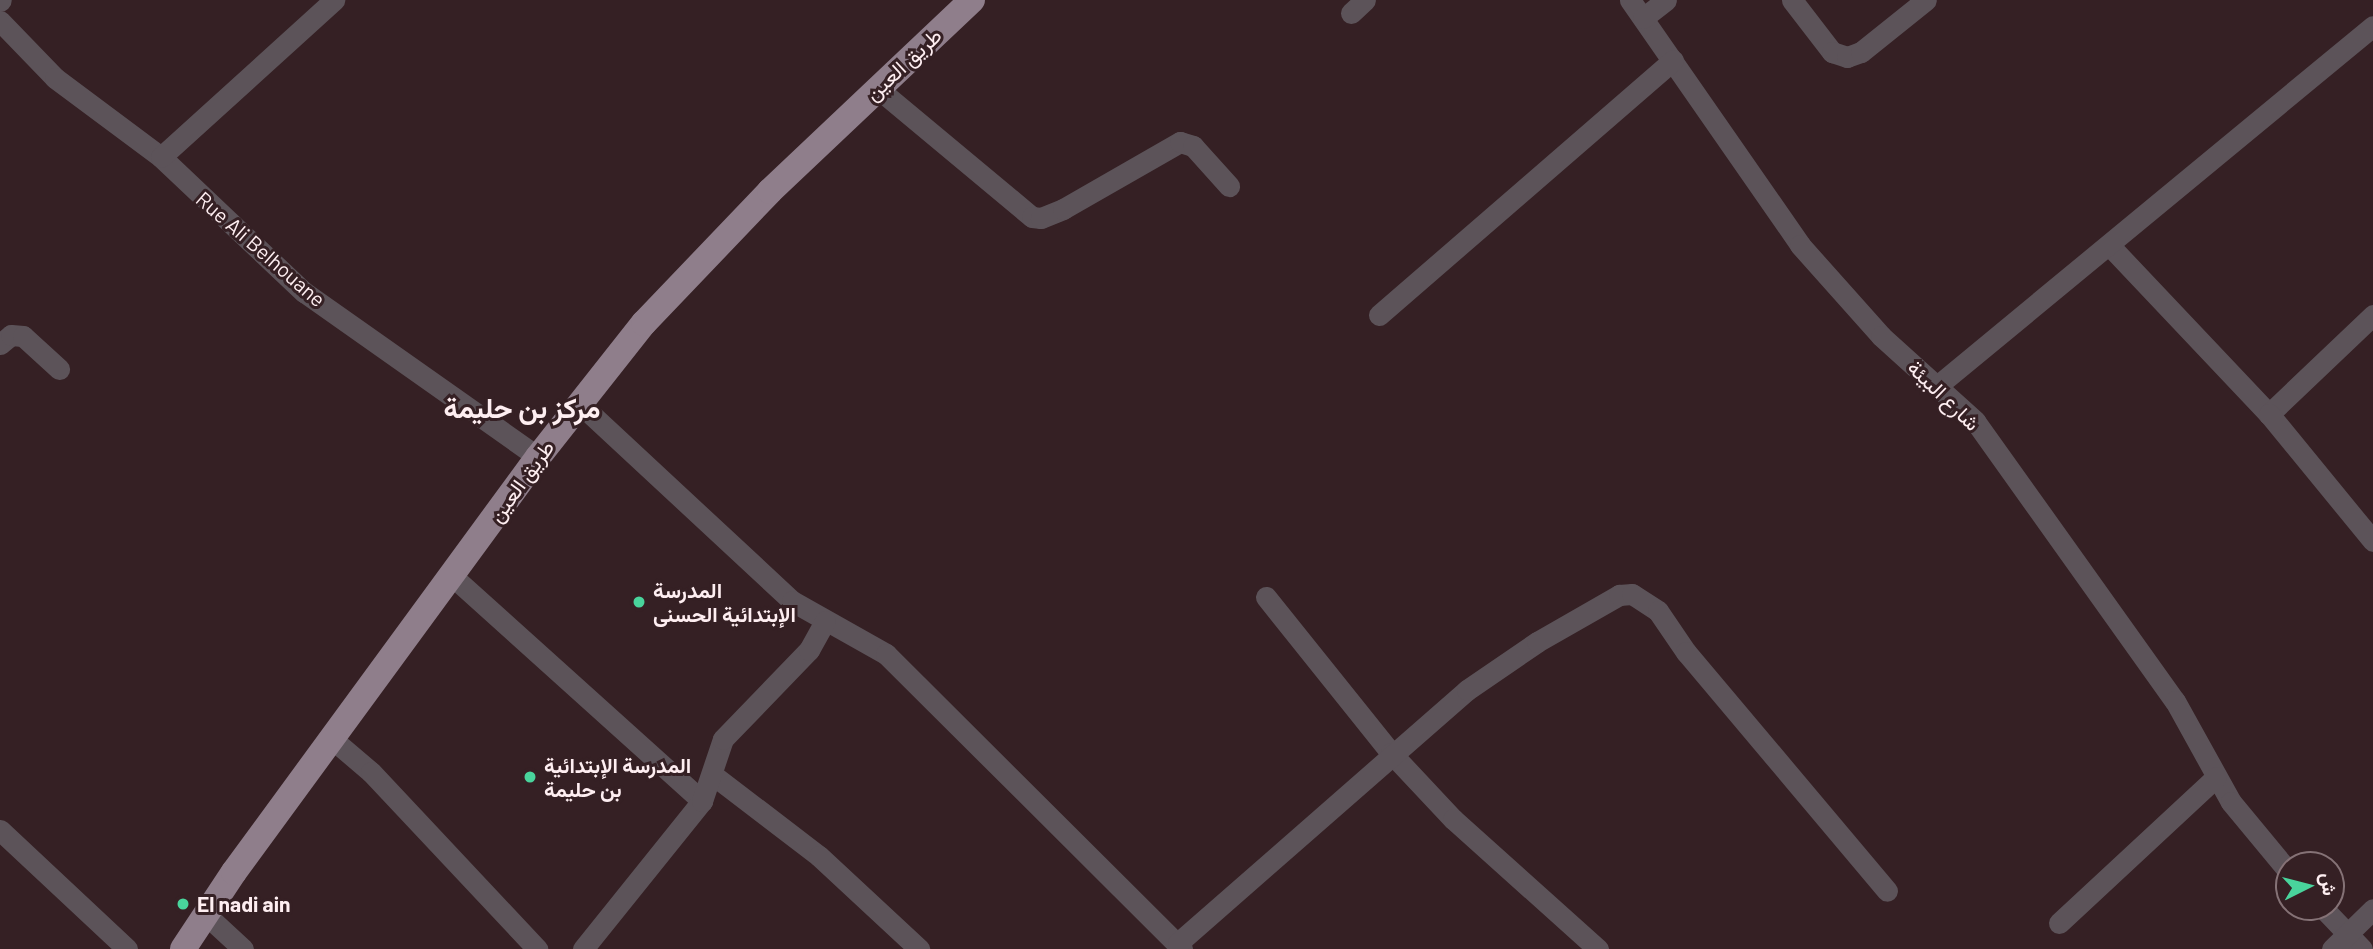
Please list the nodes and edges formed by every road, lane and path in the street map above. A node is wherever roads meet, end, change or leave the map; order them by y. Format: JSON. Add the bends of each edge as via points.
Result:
{"nodes":[{"id":1,"x":334,"y":0,"type":"edge"},
{"id":2,"x":972,"y":0,"type":"edge"},
{"id":3,"x":1630,"y":0,"type":"edge"},
{"id":4,"x":1666,"y":0,"type":"edge"},
{"id":5,"x":1792,"y":0,"type":"edge"},
{"id":6,"x":1926,"y":0,"type":"edge"},
{"id":7,"x":1643,"y":18,"type":"junction"},
{"id":8,"x":0,"y":21,"type":"edge"},
{"id":9,"x":2373,"y":26,"type":"edge"},
{"id":10,"x":1673,"y":60,"type":"junction"},
{"id":11,"x":876,"y":87,"type":"junction"},
{"id":12,"x":161,"y":157,"type":"junction"},
{"id":13,"x":1229,"y":186,"type":"dead end"},
{"id":14,"x":2109,"y":245,"type":"junction"},
{"id":15,"x":1378,"y":314,"type":"dead end"},
{"id":16,"x":2373,"y":315,"type":"edge"},
{"id":17,"x":0,"y":344,"type":"edge"},
{"id":18,"x":59,"y":369,"type":"dead end"},
{"id":19,"x":1937,"y":386,"type":"junction"},
{"id":20,"x":579,"y":403,"type":"junction"},
{"id":21,"x":2269,"y":414,"type":"junction"},
{"id":22,"x":538,"y":457,"type":"junction"},
{"id":23,"x":2373,"y":541,"type":"edge"},
{"id":24,"x":451,"y":575,"type":"junction"},
{"id":25,"x":1266,"y":597,"type":"dead end"},
{"id":26,"x":825,"y":621,"type":"junction"},
{"id":27,"x":331,"y":738,"type":"junction"},
{"id":28,"x":1391,"y":753,"type":"junction"},
{"id":29,"x":713,"y":775,"type":"junction"},
{"id":30,"x":2216,"y":777,"type":"junction"},
{"id":31,"x":702,"y":801,"type":"junction"},
{"id":32,"x":2,"y":836,"type":"edge"},
{"id":33,"x":2275,"y":854,"type":"edge"},
{"id":34,"x":1887,"y":891,"type":"dead end"},
{"id":35,"x":2373,"y":909,"type":"edge"},
{"id":36,"x":204,"y":913,"type":"junction"},
{"id":37,"x":2335,"y":921,"type":"edge"},
{"id":38,"x":2059,"y":923,"type":"dead end"},
{"id":39,"x":2346,"y":932,"type":"junction"},
{"id":40,"x":1180,"y":946,"type":"edge"},
{"id":41,"x":127,"y":949,"type":"edge"},
{"id":42,"x":183,"y":949,"type":"edge"},
{"id":43,"x":243,"y":949,"type":"edge"},
{"id":44,"x":537,"y":949,"type":"edge"},
{"id":45,"x":583,"y":949,"type":"edge"},
{"id":46,"x":919,"y":949,"type":"edge"},
{"id":47,"x":1598,"y":949,"type":"edge"},
{"id":48,"x":2332,"y":949,"type":"edge"},
{"id":49,"x":2362,"y":949,"type":"edge"}],
"edges":[{"from":1,"to":12,"type":"street"},
{"from":2,"to":11,"type":"main road","name":"طريق العين"},
{"from":3,"to":7,"type":"street","name":"شارع البيئة"},
{"from":4,"to":7,"type":"street"},
{"from":5,"to":6,"type":"street","via":[[1832,52],[1847,57],[1861,52]]},
{"from":7,"to":10,"type":"street","name":"شارع البيئة"},
{"from":8,"to":12,"type":"street","name":"Rue Ali Belhouane","via":[[55,78]]},
{"from":9,"to":14,"type":"street"},
{"from":10,"to":15,"type":"street"},
{"from":10,"to":19,"type":"street","name":"شارع البيئة","via":[[1800,245],[1881,336]]},
{"from":11,"to":13,"type":"street","via":[[1032,217],[1063,209],[1180,142],[1193,146]]},
{"from":11,"to":20,"type":"main road","name":"طريق العين","via":[[700,261]]},
{"from":12,"to":22,"type":"street","name":"Rue Ali Belhouane","via":[[223,221],[304,292]]},
{"from":14,"to":19,"type":"street"},
{"from":14,"to":21,"type":"street"},
{"from":16,"to":21,"type":"street"},
{"from":17,"to":18,"type":"street","via":[[11,335],[23,336]]},
{"from":19,"to":30,"type":"street","name":"شارع البيئة","via":[[1975,421],[2119,622],[2175,701]]},
{"from":20,"to":22,"type":"main road","name":"طريق العين"},
{"from":20,"to":26,"type":"street","via":[[734,550],[792,601]]},
{"from":21,"to":23,"type":"street"},
{"from":22,"to":24,"type":"main road","name":"طريق العين"},
{"from":24,"to":27,"type":"main road","name":"طريق العين"},
{"from":24,"to":31,"type":"street"},
{"from":25,"to":28,"type":"street"},
{"from":26,"to":29,"type":"street","via":[[809,650],[723,739]]},
{"from":26,"to":40,"type":"street","via":[[886,654]]},
{"from":27,"to":36,"type":"main road","name":"طريق العين"},
{"from":27,"to":44,"type":"street","via":[[371,772]]},
{"from":28,"to":34,"type":"street","via":[[1510,660],[1619,595],[1632,594],[1658,611],[1686,652]]},
{"from":28,"to":40,"type":"street"},
{"from":28,"to":47,"type":"street","via":[[1453,819]]},
{"from":29,"to":31,"type":"street"},
{"from":29,"to":46,"type":"street","via":[[819,856]]},
{"from":30,"to":33,"type":"street","name":"شارع البيئة"},
{"from":30,"to":38,"type":"street"},
{"from":31,"to":45,"type":"street"},
{"from":32,"to":41,"type":"street"},
{"from":35,"to":39,"type":"street"},
{"from":36,"to":42,"type":"main road","name":"طريق العين"},
{"from":36,"to":43,"type":"street"},
{"from":37,"to":39,"type":"street"},
{"from":39,"to":48,"type":"street"},
{"from":39,"to":49,"type":"street"}]}
